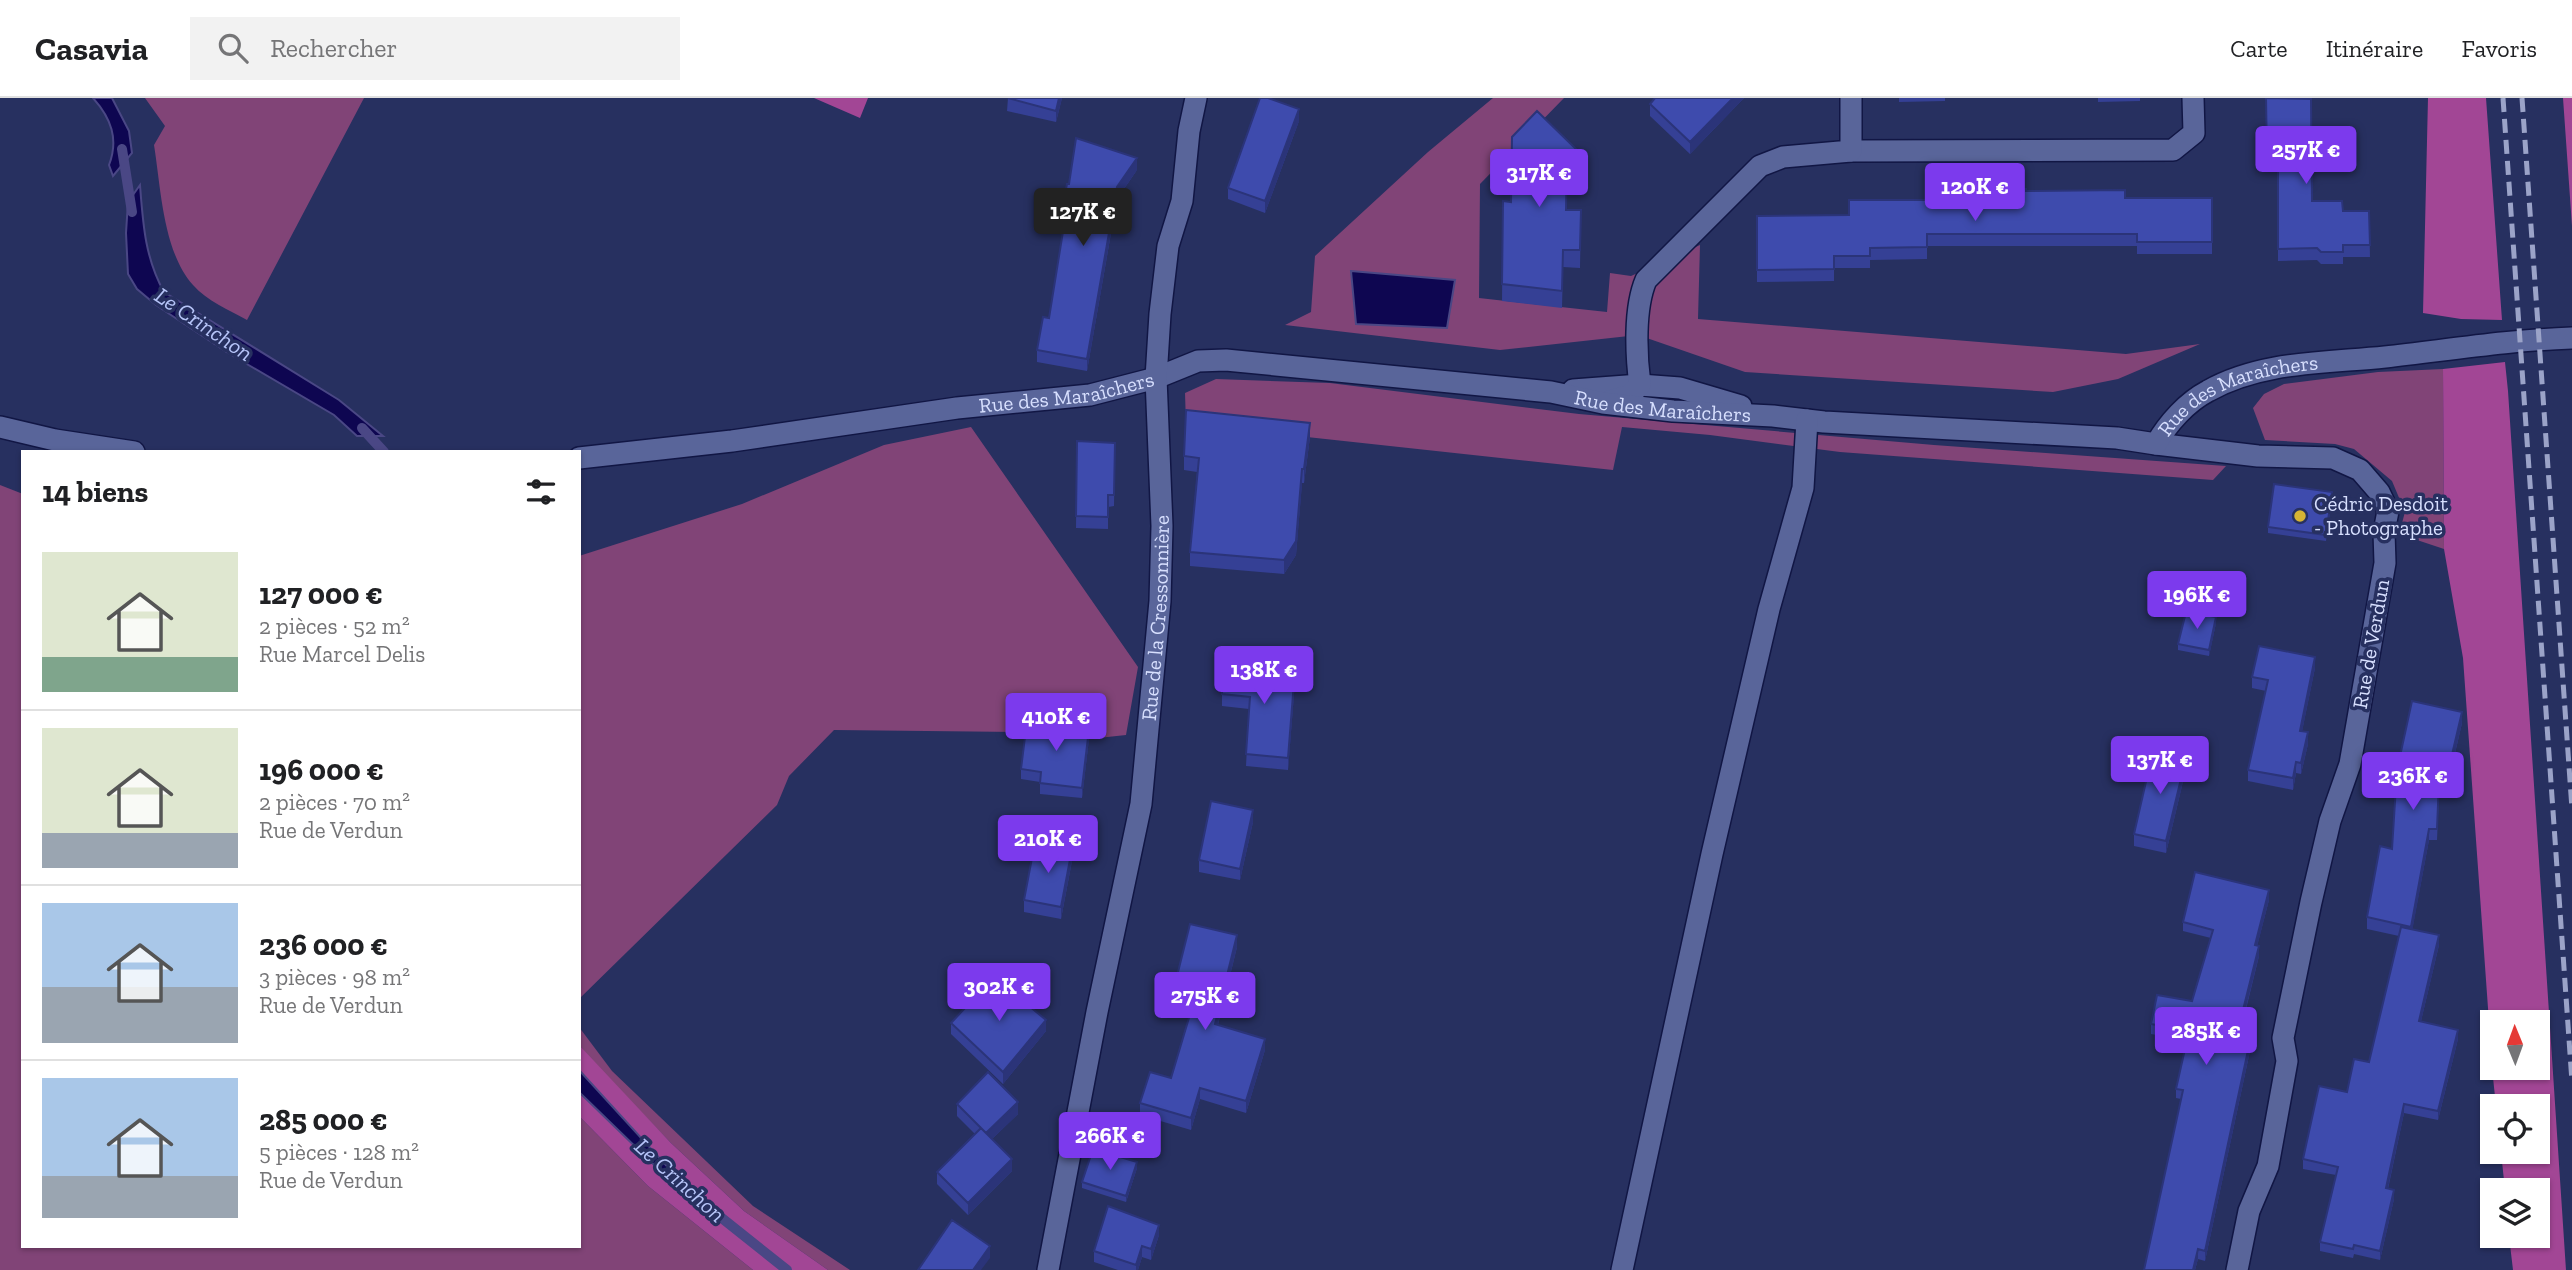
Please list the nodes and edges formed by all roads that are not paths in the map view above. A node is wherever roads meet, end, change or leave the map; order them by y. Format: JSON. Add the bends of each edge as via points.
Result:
{"nodes":[{"id":1,"x":1196,"y":98,"type":"edge"},
{"id":2,"x":1851,"y":98,"type":"edge"},
{"id":3,"x":2193,"y":98,"type":"edge"},
{"id":4,"x":1851,"y":152,"type":"junction"},
{"id":5,"x":2572,"y":338,"type":"edge"},
{"id":6,"x":1156,"y":378,"type":"junction"},
{"id":7,"x":1640,"y":385,"type":"junction"},
{"id":8,"x":1551,"y":391,"type":"junction"},
{"id":9,"x":1603,"y":403,"type":"junction"},
{"id":10,"x":1773,"y":416,"type":"junction"},
{"id":11,"x":1807,"y":420,"type":"junction"},
{"id":12,"x":0,"y":427,"type":"edge"},
{"id":13,"x":2156,"y":444,"type":"junction"},
{"id":14,"x":121,"y":450,"type":"edge"},
{"id":15,"x":581,"y":458,"type":"edge"},
{"id":16,"x":1048,"y":1270,"type":"edge"},
{"id":17,"x":1622,"y":1270,"type":"edge"},
{"id":18,"x":2237,"y":1270,"type":"edge"}],
"edges":[{"from":1,"to":6,"type":"street","name":"Rue de la Cressonnière","via":[[1182,201],[1168,246]]},
{"from":2,"to":4,"type":"street"},
{"from":3,"to":4,"type":"street","via":[[2194,133],[2173,150]]},
{"from":4,"to":7,"type":"street","via":[[1783,157],[1760,166],[1646,280],[1641,291],[1637,355]]},
{"from":5,"to":13,"type":"street","name":"Rue des Maraîchers","via":[[2285,365],[2207,391],[2168,424]]},
{"from":6,"to":8,"type":"street","name":"Rue des Maraîchers","via":[[1198,361],[1226,359]]},
{"from":6,"to":15,"type":"street","name":"Rue des Maraîchers","via":[[1090,395]]},
{"from":6,"to":16,"type":"street","name":"Rue de la Cressonnière","via":[[1160,589],[1141,804]]},
{"from":7,"to":8,"type":"street","name":"Rue des Maraîchers"},
{"from":7,"to":9,"type":"street","via":[[1630,395]]},
{"from":7,"to":10,"type":"street","name":"Rue des Maraîchers","via":[[1680,387]]},
{"from":8,"to":9,"type":"street","name":"Rue des Maraîchers"},
{"from":9,"to":10,"type":"street","name":"Rue des Maraîchers"},
{"from":10,"to":11,"type":"street","name":"Rue des Maraîchers"},
{"from":11,"to":13,"type":"street","name":"Rue des Maraîchers"},
{"from":11,"to":17,"type":"street","via":[[1802,488],[1712,854]]},
{"from":12,"to":14,"type":"street"},
{"from":13,"to":18,"type":"street","name":"Rue de Verdun","via":[[2258,456],[2333,458],[2360,470],[2388,511],[2385,563],[2350,764],[2330,821],[2311,902],[2283,1038],[2287,1061],[2268,1166],[2249,1211]]}]}
